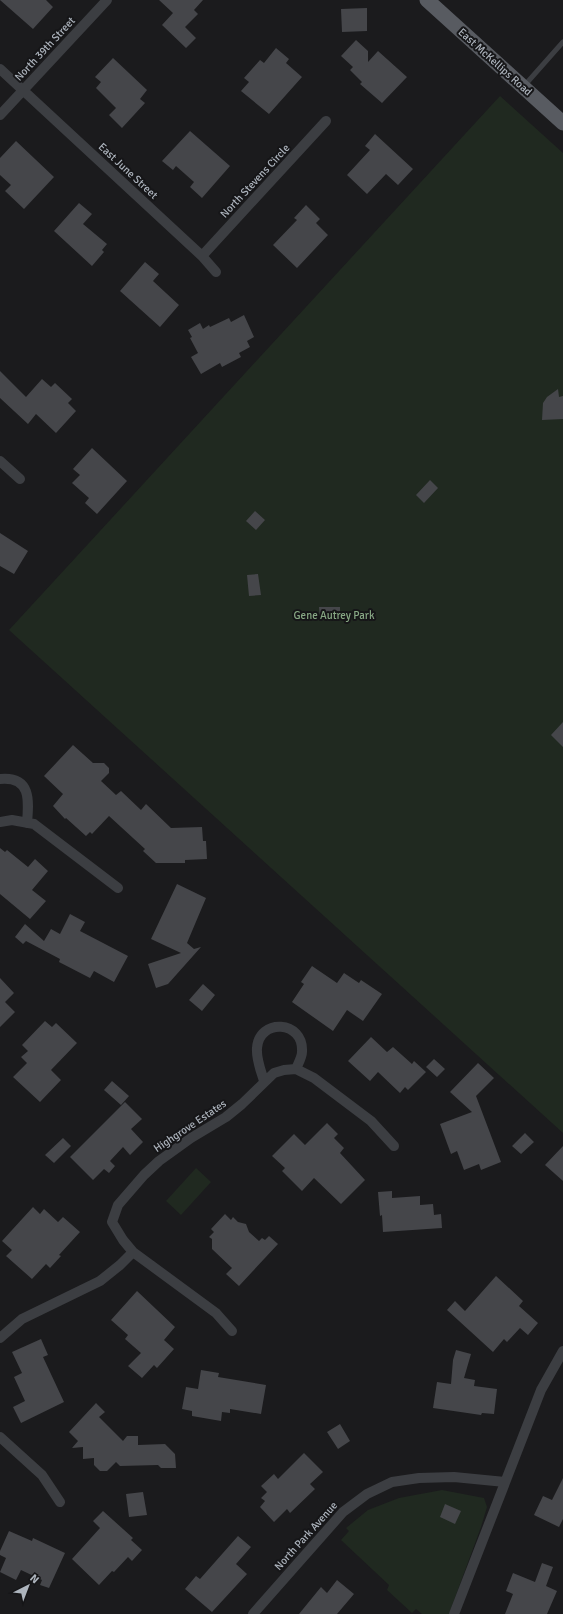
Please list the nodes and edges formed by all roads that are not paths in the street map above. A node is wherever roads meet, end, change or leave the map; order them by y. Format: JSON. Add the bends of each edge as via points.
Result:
{"nodes":[{"id":1,"x":107,"y":0,"type":"edge"},
{"id":2,"x":427,"y":0,"type":"edge"},
{"id":3,"x":563,"y":42,"type":"edge"},
{"id":4,"x":0,"y":69,"type":"edge"},
{"id":5,"x":523,"y":87,"type":"junction"},
{"id":6,"x":23,"y":90,"type":"junction"},
{"id":7,"x":0,"y":115,"type":"edge"},
{"id":8,"x":326,"y":122,"type":"dead end"},
{"id":9,"x":563,"y":123,"type":"edge"},
{"id":10,"x":202,"y":256,"type":"junction"},
{"id":11,"x":216,"y":272,"type":"dead end"},
{"id":12,"x":0,"y":461,"type":"edge"},
{"id":13,"x":20,"y":479,"type":"dead end"},
{"id":14,"x":0,"y":779,"type":"edge"},
{"id":15,"x":0,"y":822,"type":"edge"},
{"id":16,"x":27,"y":823,"type":"junction"},
{"id":17,"x":118,"y":888,"type":"dead end"},
{"id":18,"x":296,"y":1069,"type":"junction"},
{"id":19,"x":264,"y":1081,"type":"junction"},
{"id":20,"x":394,"y":1146,"type":"dead end"},
{"id":21,"x":133,"y":1252,"type":"junction"},
{"id":22,"x":232,"y":1331,"type":"dead end"},
{"id":23,"x":0,"y":1338,"type":"edge"},
{"id":24,"x":563,"y":1351,"type":"edge"},
{"id":25,"x":0,"y":1438,"type":"edge"},
{"id":26,"x":505,"y":1482,"type":"junction"},
{"id":27,"x":60,"y":1502,"type":"dead end"},
{"id":28,"x":253,"y":1614,"type":"edge"},
{"id":29,"x":454,"y":1614,"type":"edge"}],
"edges":[{"from":1,"to":6,"type":"street","name":"North 39th Street"},
{"from":2,"to":5,"type":"main road","name":"East McKellips Road"},
{"from":3,"to":5,"type":"lane"},
{"from":4,"to":6,"type":"street","name":"East June Street"},
{"from":5,"to":9,"type":"main road","name":"East McKellips Road"},
{"from":6,"to":7,"type":"street","name":"North 39th Street"},
{"from":6,"to":10,"type":"street","name":"East June Street"},
{"from":8,"to":10,"type":"street","name":"North Stevens Circle"},
{"from":10,"to":11,"type":"street","name":"East June Street"},
{"from":12,"to":13,"type":"street"},
{"from":14,"to":16,"type":"street","via":[[13,779],[23,785],[28,794]]},
{"from":15,"to":16,"type":"street","via":[[12,820]]},
{"from":16,"to":17,"type":"street","via":[[34,824]]},
{"from":18,"to":19,"type":"street","name":"Highgrove Estates","via":[[274,1073]]},
{"from":18,"to":19,"type":"street","via":[[302,1053],[302,1042],[297,1033],[287,1027],[266,1030],[259,1038],[257,1048]]},
{"from":18,"to":20,"type":"street","via":[[306,1073],[371,1120]]},
{"from":19,"to":21,"type":"street","name":"Highgrove Estates","via":[[226,1117],[158,1162],[118,1205],[112,1222],[122,1240]]},
{"from":21,"to":22,"type":"street","name":"Highgrove Estates","via":[[216,1313]]},
{"from":21,"to":23,"type":"street","via":[[100,1281],[22,1320]]},
{"from":24,"to":26,"type":"street","via":[[541,1390]]},
{"from":25,"to":27,"type":"street","via":[[42,1475]]},
{"from":26,"to":28,"type":"street","name":"North Park Avenue","via":[[454,1477],[419,1478],[392,1482],[368,1494],[342,1512]]},
{"from":26,"to":29,"type":"street"}]}
